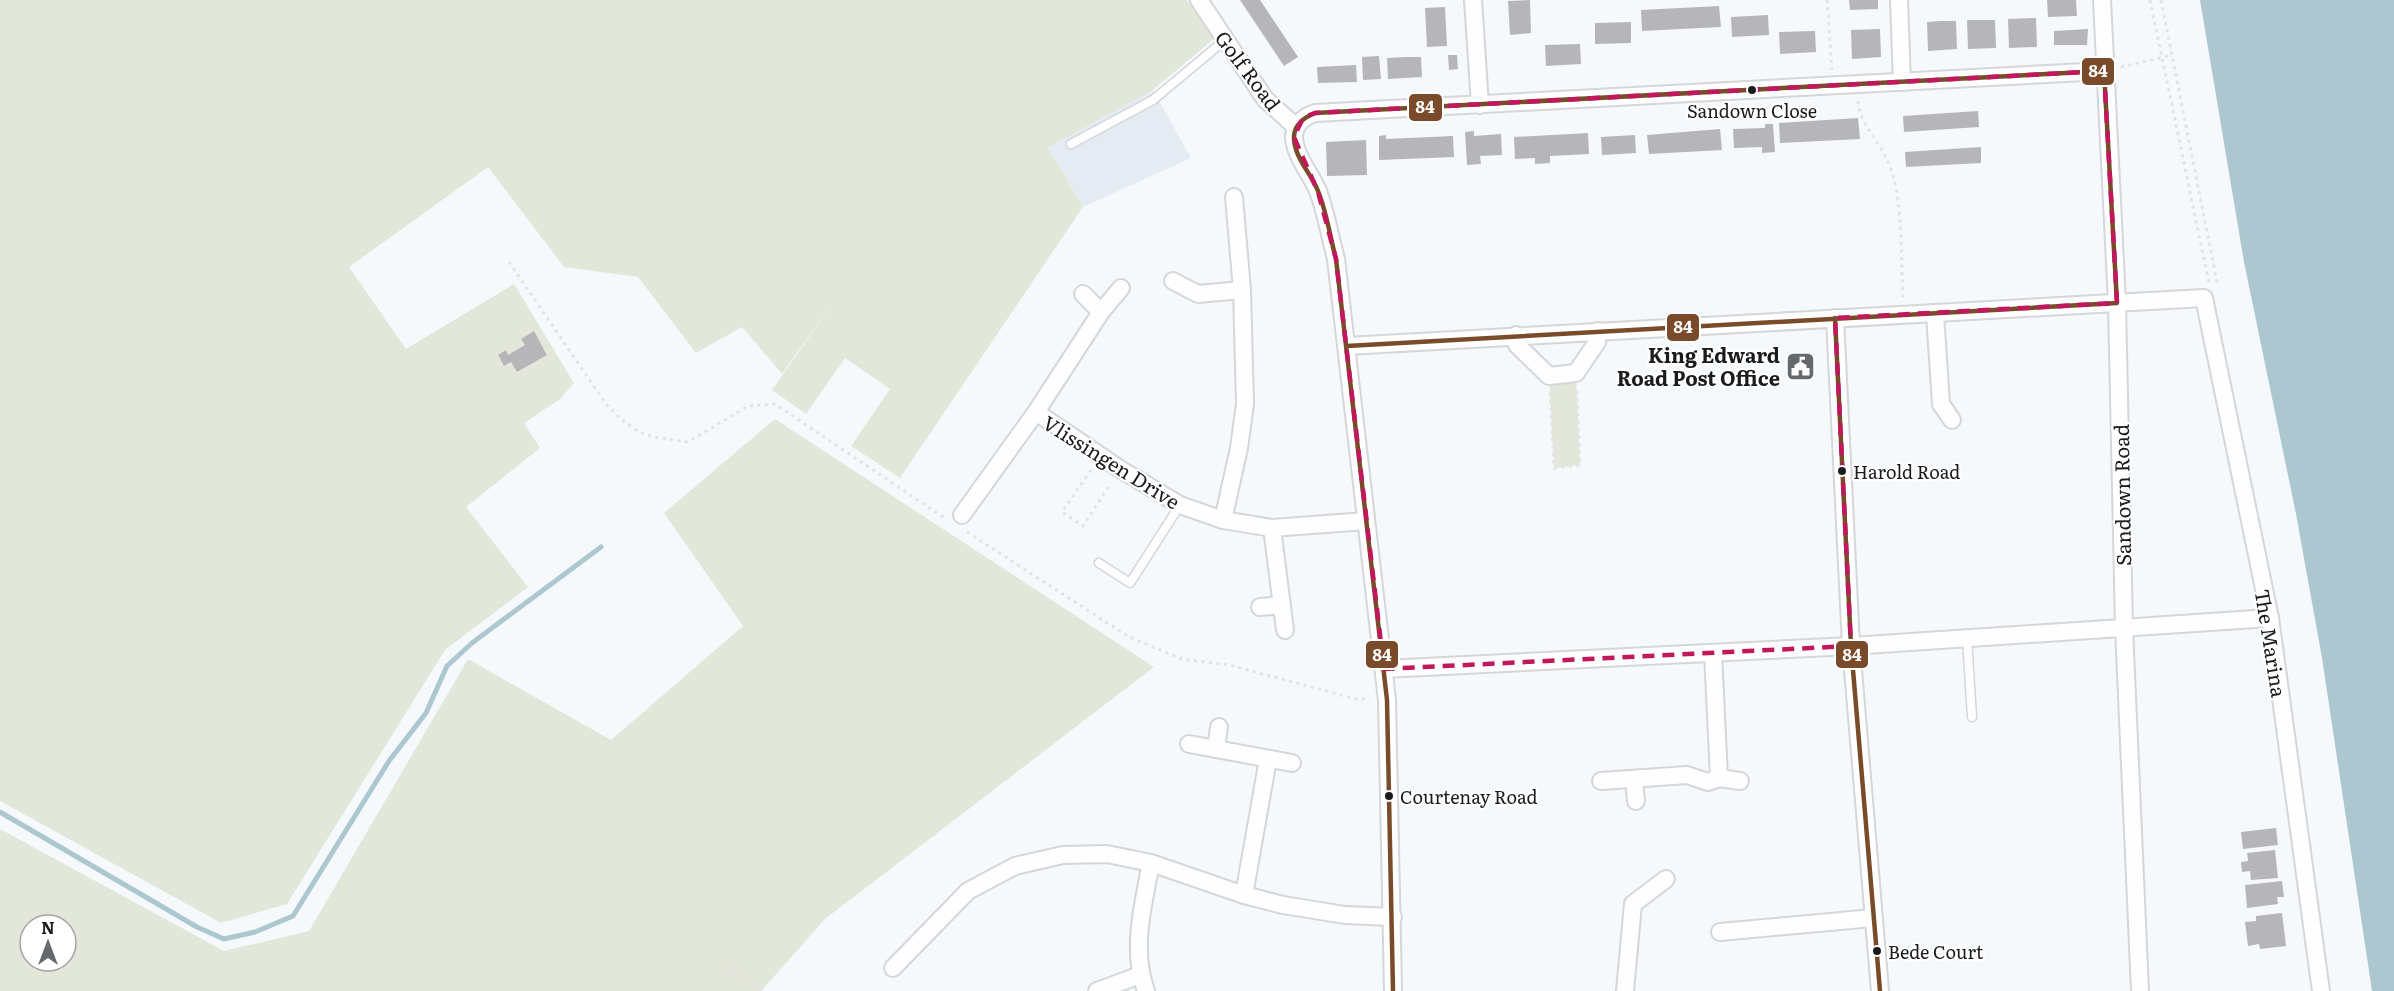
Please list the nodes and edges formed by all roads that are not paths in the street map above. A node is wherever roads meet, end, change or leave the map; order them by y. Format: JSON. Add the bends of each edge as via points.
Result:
{"nodes":[{"id":1,"x":1199,"y":0,"type":"edge"},
{"id":2,"x":1473,"y":0,"type":"edge"},
{"id":3,"x":1899,"y":0,"type":"edge"},
{"id":4,"x":2102,"y":0,"type":"edge"},
{"id":5,"x":1225,"y":40,"type":"junction"},
{"id":6,"x":2104,"y":71,"type":"junction"},
{"id":7,"x":1902,"y":82,"type":"junction"},
{"id":8,"x":1480,"y":105,"type":"junction"},
{"id":9,"x":1296,"y":127,"type":"junction"},
{"id":10,"x":1071,"y":144,"type":"dead end"},
{"id":11,"x":1234,"y":197,"type":"dead end"},
{"id":12,"x":1173,"y":281,"type":"dead end"},
{"id":13,"x":1121,"y":288,"type":"dead end"},
{"id":14,"x":1242,"y":290,"type":"junction"},
{"id":15,"x":1083,"y":294,"type":"dead end"},
{"id":16,"x":2117,"y":303,"type":"junction"},
{"id":17,"x":1101,"y":312,"type":"junction"},
{"id":18,"x":1935,"y":314,"type":"junction"},
{"id":19,"x":1835,"y":318,"type":"junction"},
{"id":20,"x":1598,"y":331,"type":"junction"},
{"id":21,"x":1516,"y":335,"type":"junction"},
{"id":22,"x":1347,"y":346,"type":"junction"},
{"id":23,"x":1036,"y":412,"type":"junction"},
{"id":24,"x":1952,"y":420,"type":"dead end"},
{"id":25,"x":1180,"y":505,"type":"junction"},
{"id":26,"x":1223,"y":520,"type":"junction"},
{"id":27,"x":1366,"y":521,"type":"junction"},
{"id":28,"x":960,"y":523,"type":"road end"},
{"id":29,"x":1272,"y":528,"type":"junction"},
{"id":30,"x":1099,"y":563,"type":"dead end"},
{"id":31,"x":1282,"y":605,"type":"junction"},
{"id":32,"x":1260,"y":607,"type":"dead end"},
{"id":33,"x":2270,"y":618,"type":"junction"},
{"id":34,"x":2124,"y":628,"type":"junction"},
{"id":35,"x":1285,"y":630,"type":"dead end"},
{"id":36,"x":1966,"y":638,"type":"junction"},
{"id":37,"x":1851,"y":646,"type":"junction"},
{"id":38,"x":1713,"y":653,"type":"junction"},
{"id":39,"x":1384,"y":669,"type":"junction"},
{"id":40,"x":1972,"y":717,"type":"dead end"},
{"id":41,"x":1219,"y":728,"type":"dead end"},
{"id":42,"x":1189,"y":744,"type":"dead end"},
{"id":43,"x":1216,"y":749,"type":"junction"},
{"id":44,"x":1268,"y":759,"type":"junction"},
{"id":45,"x":1292,"y":763,"type":"dead end"},
{"id":46,"x":1719,"y":778,"type":"junction"},
{"id":47,"x":1634,"y":779,"type":"junction"},
{"id":48,"x":1601,"y":781,"type":"dead end"},
{"id":49,"x":1740,"y":781,"type":"dead end"},
{"id":50,"x":1636,"y":801,"type":"dead end"},
{"id":51,"x":1151,"y":863,"type":"junction"},
{"id":52,"x":1666,"y":879,"type":"dead end"},
{"id":53,"x":1244,"y":895,"type":"junction"},
{"id":54,"x":1393,"y":917,"type":"junction"},
{"id":55,"x":1873,"y":918,"type":"junction"},
{"id":56,"x":1720,"y":932,"type":"dead end"},
{"id":57,"x":893,"y":968,"type":"dead end"},
{"id":58,"x":1140,"y":975,"type":"junction"},
{"id":59,"x":1097,"y":991,"type":"edge"},
{"id":60,"x":1146,"y":991,"type":"edge"},
{"id":61,"x":1394,"y":991,"type":"edge"},
{"id":62,"x":1625,"y":991,"type":"edge"},
{"id":63,"x":1880,"y":991,"type":"edge"},
{"id":64,"x":2140,"y":991,"type":"edge"},
{"id":65,"x":2321,"y":991,"type":"edge"}],
"edges":[{"from":1,"to":5,"type":"street","name":"Golf Road"},
{"from":2,"to":8,"type":"street"},
{"from":3,"to":7,"type":"street"},
{"from":4,"to":6,"type":"street","name":"Sandown Road"},
{"from":5,"to":9,"type":"street","name":"Golf Road","via":[[1265,99]]},
{"from":5,"to":10,"type":"lane","via":[[1153,100]]},
{"from":6,"to":7,"type":"street"},
{"from":6,"to":16,"type":"street","name":"Sandown Road"},
{"from":7,"to":8,"type":"street"},
{"from":8,"to":9,"type":"street","via":[[1314,113]]},
{"from":9,"to":22,"type":"street","name":"Golf Road","via":[[1298,153],[1318,192],[1336,259]]},
{"from":11,"to":14,"type":"street"},
{"from":12,"to":14,"type":"street","via":[[1198,294]]},
{"from":13,"to":17,"type":"street"},
{"from":14,"to":26,"type":"street","via":[[1243,423]]},
{"from":15,"to":17,"type":"street"},
{"from":16,"to":18,"type":"street"},
{"from":16,"to":33,"type":"street","name":"The Marina","via":[[2204,298]]},
{"from":16,"to":34,"type":"street","name":"Sandown Road"},
{"from":17,"to":23,"type":"street"},
{"from":18,"to":19,"type":"street"},
{"from":18,"to":24,"type":"street","via":[[1941,404]]},
{"from":19,"to":20,"type":"street"},
{"from":19,"to":37,"type":"street"},
{"from":20,"to":21,"type":"street"},
{"from":20,"to":21,"type":"street","via":[[1597,342],[1576,373],[1549,376],[1517,345]]},
{"from":21,"to":22,"type":"street"},
{"from":22,"to":27,"type":"street","name":"Golf Road"},
{"from":23,"to":25,"type":"street","name":"Vlissingen Drive"},
{"from":23,"to":28,"type":"street"},
{"from":25,"to":26,"type":"street","name":"Vlissingen Drive"},
{"from":25,"to":30,"type":"lane","via":[[1130,583]]},
{"from":26,"to":29,"type":"street","name":"Vlissingen Drive"},
{"from":27,"to":29,"type":"street","name":"Vlissingen Drive"},
{"from":27,"to":39,"type":"street","name":"Golf Road"},
{"from":29,"to":31,"type":"street"},
{"from":31,"to":32,"type":"street"},
{"from":31,"to":35,"type":"street"},
{"from":33,"to":34,"type":"street"},
{"from":33,"to":65,"type":"street","name":"The Marina"},
{"from":34,"to":36,"type":"street"},
{"from":34,"to":64,"type":"street","name":"Sandown Road"},
{"from":36,"to":37,"type":"street"},
{"from":36,"to":40,"type":"lane"},
{"from":37,"to":38,"type":"street"},
{"from":37,"to":55,"type":"street"},
{"from":38,"to":39,"type":"street"},
{"from":38,"to":46,"type":"street"},
{"from":39,"to":54,"type":"street","name":"Golf Road"},
{"from":41,"to":43,"type":"street"},
{"from":42,"to":43,"type":"street"},
{"from":43,"to":44,"type":"street"},
{"from":44,"to":45,"type":"street"},
{"from":44,"to":53,"type":"street"},
{"from":46,"to":47,"type":"street","via":[[1708,782],[1688,775]]},
{"from":46,"to":49,"type":"street"},
{"from":47,"to":48,"type":"street"},
{"from":47,"to":50,"type":"street"},
{"from":51,"to":53,"type":"street"},
{"from":51,"to":57,"type":"street","via":[[1107,854],[1063,855],[1015,866],[968,891]]},
{"from":51,"to":58,"type":"street","via":[[1139,940]]},
{"from":52,"to":62,"type":"street","via":[[1633,904]]},
{"from":53,"to":54,"type":"street","via":[[1345,915]]},
{"from":54,"to":61,"type":"street","name":"Golf Road"},
{"from":55,"to":56,"type":"street"},
{"from":55,"to":63,"type":"street"},
{"from":58,"to":59,"type":"street"},
{"from":58,"to":60,"type":"street"}]}
